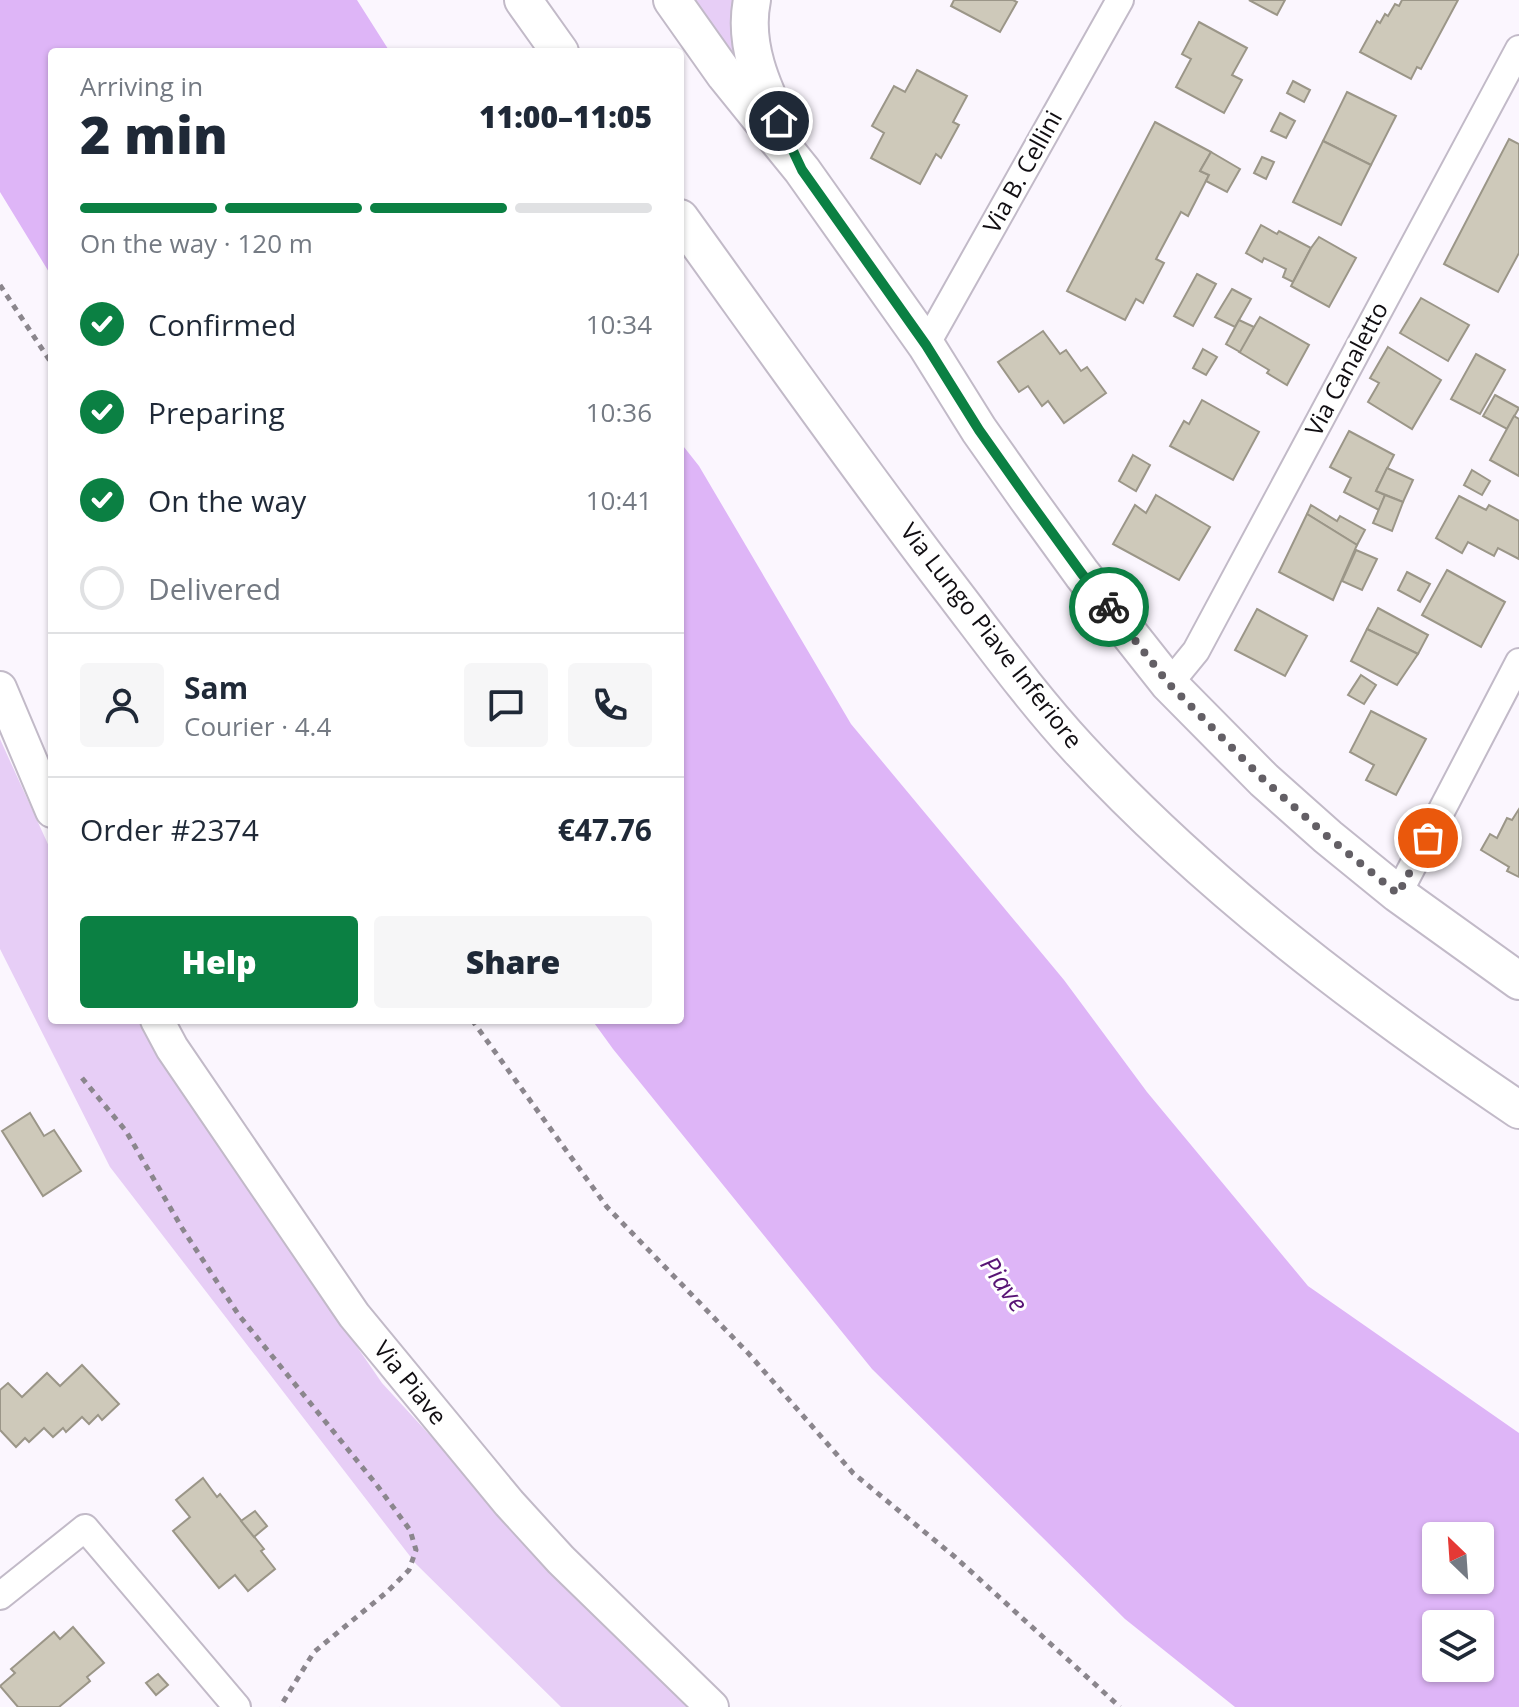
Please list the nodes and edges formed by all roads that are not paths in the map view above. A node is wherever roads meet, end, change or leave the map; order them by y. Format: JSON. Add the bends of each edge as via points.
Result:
{"nodes":[{"id":1,"x":523,"y":0,"type":"edge"},
{"id":2,"x":672,"y":0,"type":"edge"},
{"id":3,"x":752,"y":0,"type":"edge"},
{"id":4,"x":1120,"y":0,"type":"edge"},
{"id":5,"x":557,"y":48,"type":"edge"},
{"id":6,"x":1519,"y":49,"type":"edge"},
{"id":7,"x":802,"y":170,"type":"junction"},
{"id":8,"x":684,"y":224,"type":"edge"},
{"id":9,"x":926,"y":345,"type":"junction"},
{"id":10,"x":1519,"y":662,"type":"edge"},
{"id":11,"x":1169,"y":684,"type":"junction"},
{"id":12,"x":0,"y":688,"type":"edge"},
{"id":13,"x":48,"y":802,"type":"edge"},
{"id":14,"x":1398,"y":894,"type":"junction"},
{"id":15,"x":1519,"y":981,"type":"edge"},
{"id":16,"x":159,"y":1024,"type":"edge"},
{"id":17,"x":1519,"y":1110,"type":"edge"},
{"id":18,"x":0,"y":1596,"type":"edge"},
{"id":19,"x":237,"y":1707,"type":"edge"},
{"id":20,"x":712,"y":1707,"type":"edge"}],
"edges":[{"from":1,"to":5,"type":"main road"},
{"from":2,"to":7,"type":"main road"},
{"from":3,"to":7,"type":"main road","via":[[752,51]]},
{"from":4,"to":9,"type":"street","name":"Via B. Cellini"},
{"from":6,"to":11,"type":"street","name":"Via Canaletto","via":[[1196,651]]},
{"from":7,"to":9,"type":"main road"},
{"from":8,"to":17,"type":"main road","name":"Via Lungo Piave Inferiore","via":[[907,532],[1077,747],[1132,804],[1277,932]]},
{"from":9,"to":11,"type":"main road","via":[[1027,498]]},
{"from":10,"to":14,"type":"street"},
{"from":11,"to":14,"type":"main road","via":[[1264,780]]},
{"from":12,"to":13,"type":"street"},
{"from":14,"to":15,"type":"main road"},
{"from":16,"to":20,"type":"street","name":"Via Piave","via":[[354,1315],[561,1560]]},
{"from":18,"to":19,"type":"street","via":[[85,1528]]}]}
